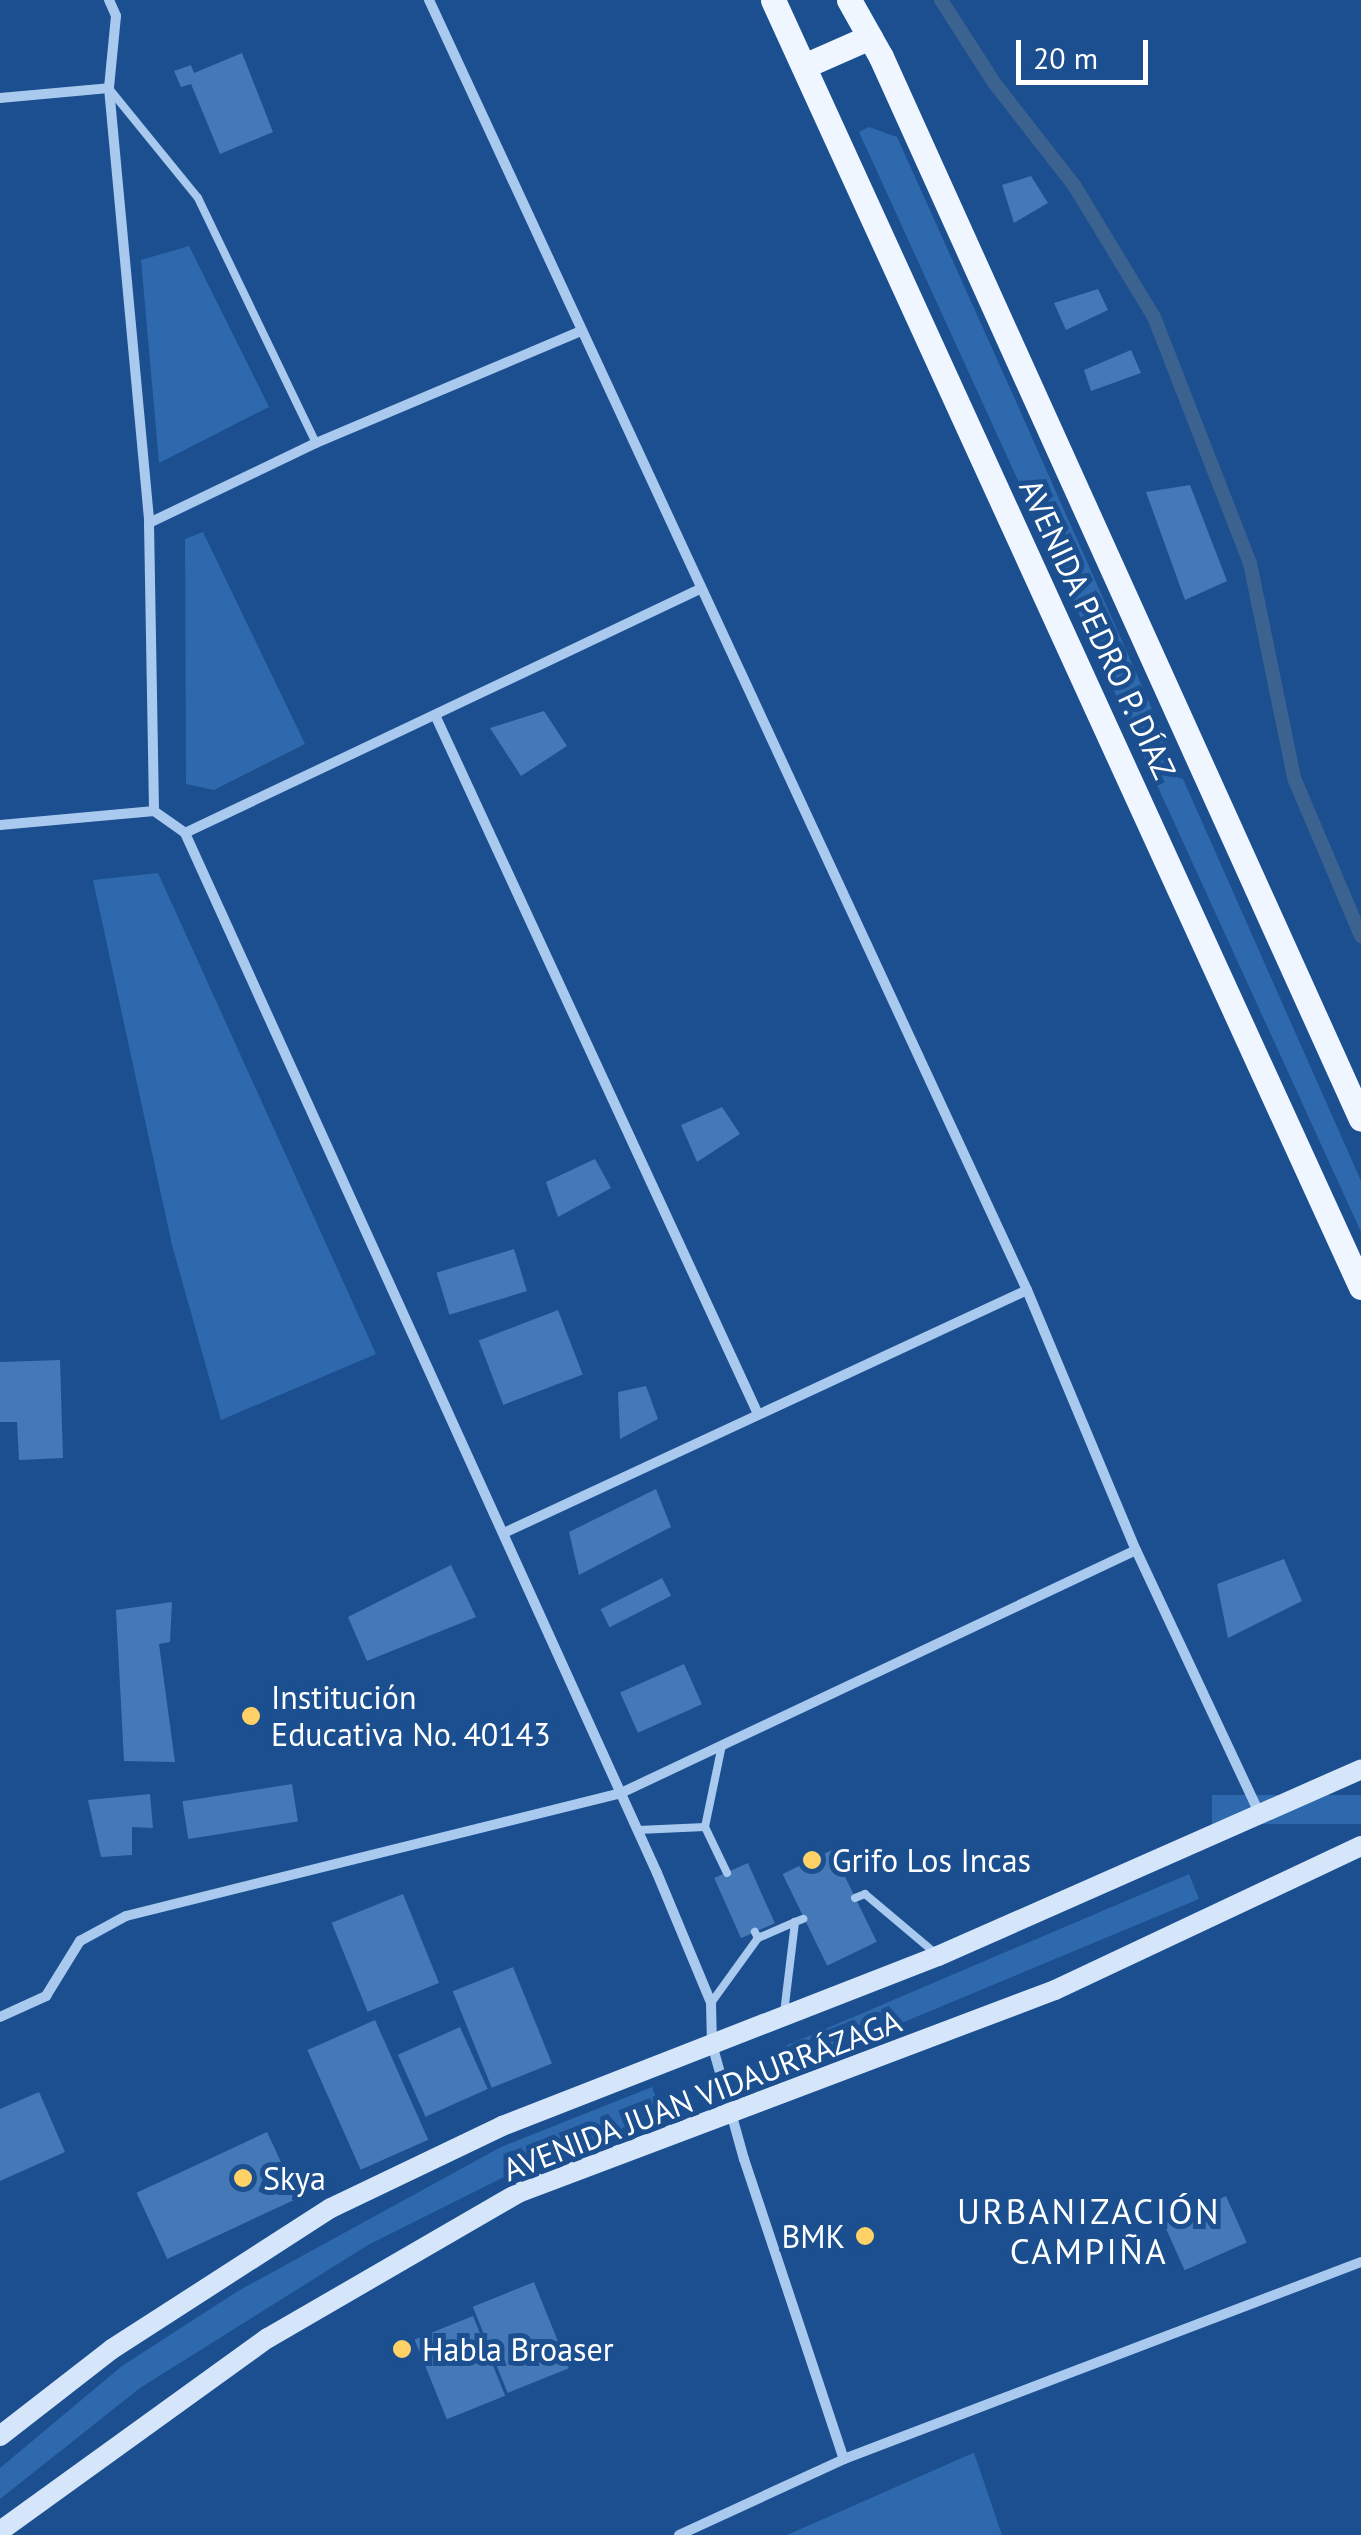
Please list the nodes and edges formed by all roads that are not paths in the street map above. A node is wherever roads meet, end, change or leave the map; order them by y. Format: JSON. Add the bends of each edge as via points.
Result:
{"nodes":[{"id":1,"x":109,"y":0,"type":"edge"},
{"id":2,"x":429,"y":0,"type":"edge"},
{"id":3,"x":772,"y":0,"type":"edge"},
{"id":4,"x":849,"y":0,"type":"edge"},
{"id":5,"x":870,"y":37,"type":"junction"},
{"id":6,"x":804,"y":66,"type":"junction"},
{"id":7,"x":109,"y":88,"type":"junction"},
{"id":8,"x":0,"y":98,"type":"edge"},
{"id":9,"x":581,"y":332,"type":"junction"},
{"id":10,"x":316,"y":443,"type":"junction"},
{"id":11,"x":148,"y":523,"type":"junction"},
{"id":12,"x":698,"y":590,"type":"junction"},
{"id":13,"x":435,"y":715,"type":"junction"},
{"id":14,"x":154,"y":810,"type":"junction"},
{"id":15,"x":0,"y":825,"type":"edge"},
{"id":16,"x":185,"y":833,"type":"junction"},
{"id":17,"x":1361,"y":1119,"type":"edge"},
{"id":18,"x":1361,"y":1287,"type":"edge"},
{"id":19,"x":1027,"y":1290,"type":"junction"},
{"id":20,"x":758,"y":1414,"type":"junction"},
{"id":21,"x":506,"y":1532,"type":"junction"},
{"id":22,"x":1136,"y":1550,"type":"junction"},
{"id":23,"x":722,"y":1745,"type":"junction"},
{"id":24,"x":1361,"y":1768,"type":"edge"},
{"id":25,"x":621,"y":1793,"type":"junction"},
{"id":26,"x":1260,"y":1816,"type":"junction"},
{"id":27,"x":704,"y":1826,"type":"junction"},
{"id":28,"x":638,"y":1830,"type":"junction"},
{"id":29,"x":1361,"y":1846,"type":"edge"},
{"id":30,"x":727,"y":1873,"type":"dead end"},
{"id":31,"x":854,"y":1898,"type":"dead end"},
{"id":32,"x":938,"y":1956,"type":"junction"},
{"id":33,"x":712,"y":2003,"type":"junction"},
{"id":34,"x":0,"y":2018,"type":"edge"},
{"id":35,"x":784,"y":2018,"type":"junction"},
{"id":36,"x":712,"y":2044,"type":"junction"},
{"id":37,"x":731,"y":2111,"type":"junction"},
{"id":38,"x":1361,"y":2262,"type":"edge"},
{"id":39,"x":0,"y":2436,"type":"edge"},
{"id":40,"x":844,"y":2459,"type":"junction"},
{"id":41,"x":0,"y":2532,"type":"edge"},
{"id":42,"x":679,"y":2535,"type":"edge"}],
"edges":[{"from":1,"to":7,"type":"street","via":[[116,16]]},
{"from":2,"to":9,"type":"street"},
{"from":3,"to":6,"type":"main road","name":"AVENIDA PEDRO P. DÍAZ"},
{"from":4,"to":5,"type":"main road","name":"AVENIDA PEDRO P. DÍAZ"},
{"from":5,"to":6,"type":"main road"},
{"from":5,"to":17,"type":"main road","name":"AVENIDA PEDRO P. DÍAZ"},
{"from":6,"to":18,"type":"main road","name":"AVENIDA PEDRO P. DÍAZ"},
{"from":7,"to":8,"type":"street"},
{"from":7,"to":10,"type":"lane","via":[[198,198]]},
{"from":7,"to":11,"type":"street"},
{"from":9,"to":10,"type":"street"},
{"from":9,"to":12,"type":"street"},
{"from":10,"to":11,"type":"street"},
{"from":11,"to":14,"type":"street"},
{"from":12,"to":13,"type":"street"},
{"from":12,"to":19,"type":"street"},
{"from":13,"to":16,"type":"street"},
{"from":13,"to":20,"type":"street"},
{"from":14,"to":15,"type":"street"},
{"from":14,"to":16,"type":"street"},
{"from":16,"to":21,"type":"street"},
{"from":19,"to":20,"type":"street"},
{"from":19,"to":22,"type":"street"},
{"from":20,"to":21,"type":"street"},
{"from":21,"to":25,"type":"street"},
{"from":22,"to":23,"type":"street"},
{"from":22,"to":26,"type":"street"},
{"from":23,"to":25,"type":"street"},
{"from":23,"to":27,"type":"lane"},
{"from":24,"to":26,"type":"main road","name":"AVENIDA JUAN VIDAURRÁZAGA"},
{"from":25,"to":28,"type":"street"},
{"from":25,"to":34,"type":"street","via":[[126,1916],[80,1941],[46,1996]]},
{"from":26,"to":32,"type":"main road","name":"AVENIDA JUAN VIDAURRÁZAGA"},
{"from":27,"to":28,"type":"lane"},
{"from":27,"to":30,"type":"lane"},
{"from":28,"to":33,"type":"street"},
{"from":29,"to":37,"type":"main road","name":"AVENIDA JUAN VIDAURRÁZAGA","via":[[1054,1990]]},
{"from":31,"to":32,"type":"lane","via":[[865,1894]]},
{"from":32,"to":35,"type":"main road","name":"AVENIDA JUAN VIDAURRÁZAGA"},
{"from":33,"to":35,"type":"lane","via":[[756,1935],[799,1920]]},
{"from":33,"to":36,"type":"street"},
{"from":35,"to":36,"type":"main road","name":"AVENIDA JUAN VIDAURRÁZAGA"},
{"from":36,"to":37,"type":"street"},
{"from":36,"to":39,"type":"main road","name":"AVENIDA JUAN VIDAURRÁZAGA","via":[[502,2126],[331,2208],[112,2349]]},
{"from":37,"to":40,"type":"street"},
{"from":37,"to":41,"type":"main road","name":"AVENIDA JUAN VIDAURRÁZAGA","via":[[518,2194],[468,2222],[268,2338]]},
{"from":38,"to":40,"type":"street"},
{"from":40,"to":42,"type":"street"}]}
